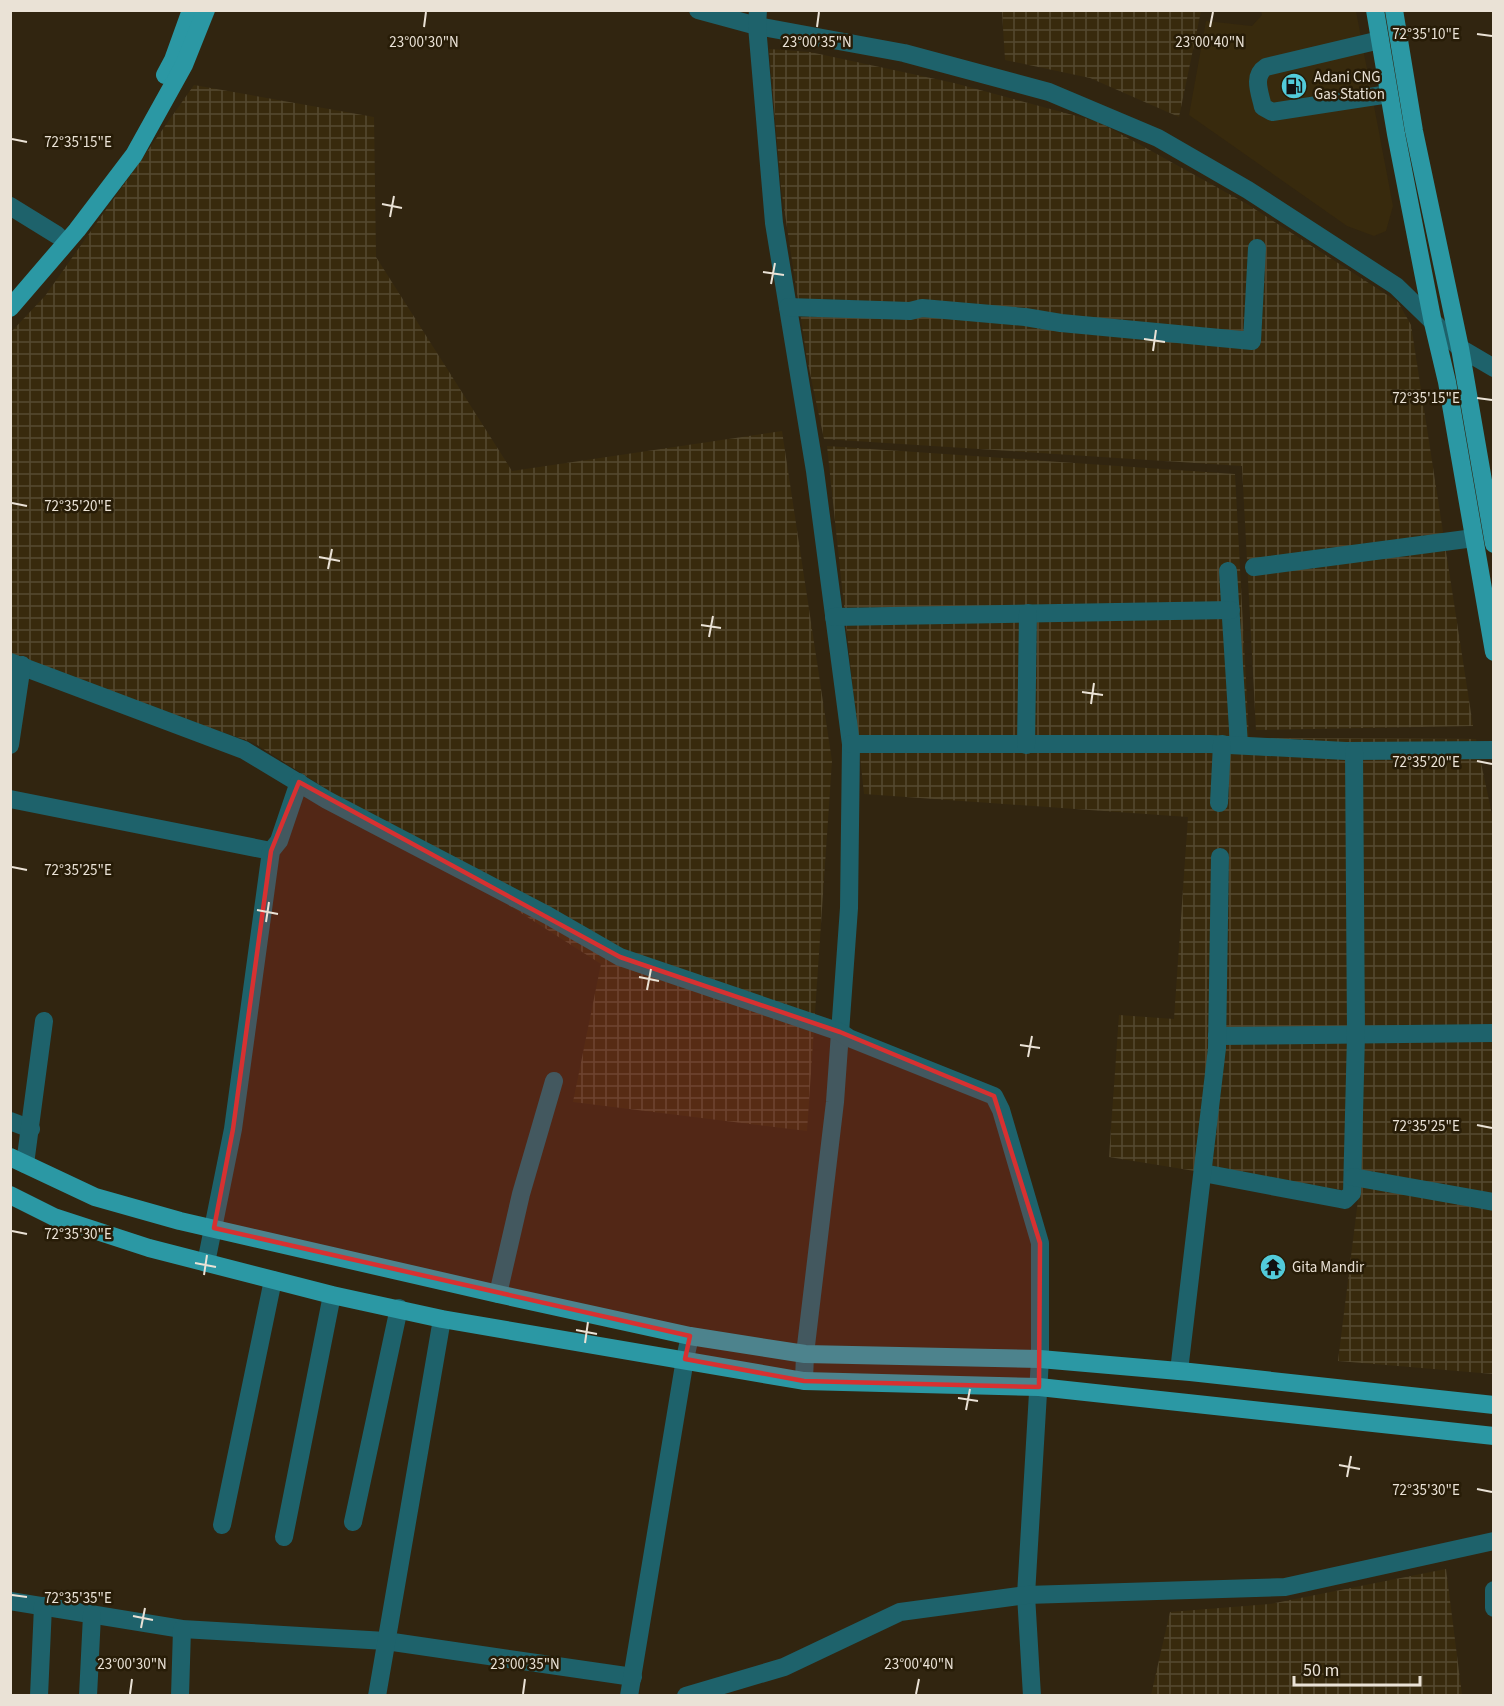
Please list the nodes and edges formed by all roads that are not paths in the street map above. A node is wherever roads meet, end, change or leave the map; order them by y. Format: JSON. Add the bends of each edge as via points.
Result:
{"nodes":[{"id":1,"x":192,"y":10,"type":"edge"},
{"id":2,"x":206,"y":10,"type":"edge"},
{"id":3,"x":698,"y":10,"type":"edge"},
{"id":4,"x":1375,"y":10,"type":"edge"},
{"id":5,"x":1394,"y":10,"type":"edge"},
{"id":6,"x":757,"y":18,"type":"edge"},
{"id":7,"x":1380,"y":40,"type":"junction"},
{"id":8,"x":1389,"y":94,"type":"junction"},
{"id":9,"x":10,"y":206,"type":"edge"},
{"id":10,"x":57,"y":235,"type":"junction"},
{"id":11,"x":1257,"y":248,"type":"dead end"},
{"id":12,"x":10,"y":290,"type":"edge"},
{"id":13,"x":788,"y":307,"type":"junction"},
{"id":14,"x":10,"y":308,"type":"edge"},
{"id":15,"x":1433,"y":323,"type":"junction"},
{"id":16,"x":1460,"y":348,"type":"junction"},
{"id":17,"x":1494,"y":368,"type":"edge"},
{"id":18,"x":1474,"y":538,"type":"junction"},
{"id":19,"x":1494,"y":544,"type":"edge"},
{"id":20,"x":1254,"y":567,"type":"dead end"},
{"id":21,"x":1228,"y":571,"type":"dead end"},
{"id":22,"x":1231,"y":610,"type":"junction"},
{"id":23,"x":1028,"y":613,"type":"junction"},
{"id":24,"x":834,"y":617,"type":"junction"},
{"id":25,"x":1494,"y":652,"type":"edge"},
{"id":26,"x":16,"y":663,"type":"edge"},
{"id":27,"x":851,"y":744,"type":"junction"},
{"id":28,"x":10,"y":745,"type":"edge"},
{"id":29,"x":1026,"y":745,"type":"junction"},
{"id":30,"x":1230,"y":745,"type":"junction"},
{"id":31,"x":1494,"y":750,"type":"edge"},
{"id":32,"x":1354,"y":751,"type":"junction"},
{"id":33,"x":299,"y":782,"type":"junction"},
{"id":34,"x":10,"y":799,"type":"edge"},
{"id":35,"x":1219,"y":803,"type":"dead end"},
{"id":36,"x":271,"y":851,"type":"junction"},
{"id":37,"x":1220,"y":857,"type":"dead end"},
{"id":38,"x":44,"y":1021,"type":"dead end"},
{"id":39,"x":840,"y":1032,"type":"junction"},
{"id":40,"x":1494,"y":1033,"type":"edge"},
{"id":41,"x":1356,"y":1035,"type":"junction"},
{"id":42,"x":1217,"y":1036,"type":"junction"},
{"id":43,"x":554,"y":1081,"type":"dead end"},
{"id":44,"x":10,"y":1121,"type":"edge"},
{"id":45,"x":31,"y":1129,"type":"junction"},
{"id":46,"x":18,"y":1160,"type":"edge"},
{"id":47,"x":1203,"y":1173,"type":"junction"},
{"id":48,"x":1353,"y":1177,"type":"junction"},
{"id":49,"x":10,"y":1195,"type":"edge"},
{"id":50,"x":1494,"y":1202,"type":"edge"},
{"id":51,"x":214,"y":1228,"type":"junction"},
{"id":52,"x":206,"y":1263,"type":"junction"},
{"id":53,"x":273,"y":1280,"type":"junction"},
{"id":54,"x":498,"y":1294,"type":"junction"},
{"id":55,"x":332,"y":1295,"type":"junction"},
{"id":56,"x":399,"y":1308,"type":"junction"},
{"id":57,"x":442,"y":1319,"type":"junction"},
{"id":58,"x":690,"y":1336,"type":"junction"},
{"id":59,"x":805,"y":1354,"type":"junction"},
{"id":60,"x":685,"y":1359,"type":"junction"},
{"id":61,"x":1040,"y":1359,"type":"junction"},
{"id":62,"x":1179,"y":1371,"type":"junction"},
{"id":63,"x":804,"y":1381,"type":"junction"},
{"id":64,"x":1039,"y":1387,"type":"junction"},
{"id":65,"x":1494,"y":1405,"type":"edge"},
{"id":66,"x":1494,"y":1436,"type":"edge"},
{"id":67,"x":353,"y":1522,"type":"dead end"},
{"id":68,"x":222,"y":1525,"type":"dead end"},
{"id":69,"x":284,"y":1537,"type":"dead end"},
{"id":70,"x":1494,"y":1541,"type":"edge"},
{"id":71,"x":1494,"y":1590,"type":"edge"},
{"id":72,"x":1026,"y":1594,"type":"junction"},
{"id":73,"x":10,"y":1601,"type":"edge"},
{"id":74,"x":44,"y":1606,"type":"junction"},
{"id":75,"x":1494,"y":1608,"type":"edge"},
{"id":76,"x":92,"y":1615,"type":"junction"},
{"id":77,"x":182,"y":1629,"type":"junction"},
{"id":78,"x":386,"y":1641,"type":"junction"},
{"id":79,"x":633,"y":1677,"type":"junction"},
{"id":80,"x":39,"y":1695,"type":"edge"},
{"id":81,"x":88,"y":1695,"type":"edge"},
{"id":82,"x":180,"y":1695,"type":"edge"},
{"id":83,"x":377,"y":1695,"type":"edge"},
{"id":84,"x":629,"y":1695,"type":"edge"},
{"id":85,"x":686,"y":1695,"type":"edge"},
{"id":86,"x":1032,"y":1695,"type":"edge"}],
"edges":[{"from":1,"to":10,"type":"main road","via":[[173,60],[124,148]]},
{"from":2,"to":14,"type":"main road","via":[[184,65],[134,155],[78,230]]},
{"from":3,"to":6,"type":"street"},
{"from":4,"to":7,"type":"main road"},
{"from":5,"to":16,"type":"main road","via":[[1414,131]]},
{"from":6,"to":13,"type":"street","via":[[774,223]]},
{"from":6,"to":15,"type":"street","via":[[1049,92],[1158,138],[1248,190],[1396,286]]},
{"from":7,"to":8,"type":"main road"},
{"from":7,"to":8,"type":"street","via":[[1266,67],[1257,78],[1263,107],[1272,112]]},
{"from":8,"to":15,"type":"main road"},
{"from":9,"to":10,"type":"street"},
{"from":10,"to":12,"type":"main road"},
{"from":11,"to":13,"type":"street","via":[[1252,341],[922,308],[910,311]]},
{"from":13,"to":24,"type":"street"},
{"from":15,"to":16,"type":"street"},
{"from":15,"to":18,"type":"main road"},
{"from":16,"to":17,"type":"street"},
{"from":16,"to":19,"type":"main road"},
{"from":18,"to":20,"type":"street"},
{"from":18,"to":25,"type":"main road"},
{"from":21,"to":22,"type":"street"},
{"from":22,"to":23,"type":"street"},
{"from":22,"to":30,"type":"street"},
{"from":23,"to":24,"type":"street"},
{"from":23,"to":29,"type":"street"},
{"from":24,"to":27,"type":"street"},
{"from":26,"to":28,"type":"street"},
{"from":26,"to":33,"type":"street","via":[[244,750]]},
{"from":27,"to":29,"type":"street"},
{"from":27,"to":39,"type":"street","via":[[849,908]]},
{"from":29,"to":30,"type":"street"},
{"from":30,"to":32,"type":"street"},
{"from":30,"to":35,"type":"street"},
{"from":31,"to":32,"type":"street"},
{"from":32,"to":41,"type":"street"},
{"from":33,"to":36,"type":"street","via":[[279,841]]},
{"from":33,"to":39,"type":"street","via":[[620,957]]},
{"from":34,"to":36,"type":"street"},
{"from":36,"to":51,"type":"street","via":[[233,1129]]},
{"from":37,"to":42,"type":"street"},
{"from":38,"to":45,"type":"street"},
{"from":39,"to":59,"type":"street"},
{"from":39,"to":61,"type":"street","via":[[994,1095],[1041,1243]]},
{"from":40,"to":41,"type":"street"},
{"from":41,"to":42,"type":"street"},
{"from":41,"to":48,"type":"street"},
{"from":42,"to":47,"type":"street"},
{"from":43,"to":54,"type":"street","via":[[521,1194]]},
{"from":44,"to":45,"type":"street"},
{"from":45,"to":46,"type":"street"},
{"from":46,"to":51,"type":"main road","via":[[95,1197]]},
{"from":47,"to":48,"type":"street","via":[[1345,1200],[1352,1193]]},
{"from":47,"to":62,"type":"street"},
{"from":48,"to":50,"type":"street"},
{"from":49,"to":52,"type":"main road","via":[[54,1217]]},
{"from":51,"to":52,"type":"street"},
{"from":51,"to":54,"type":"main road"},
{"from":52,"to":53,"type":"main road"},
{"from":53,"to":55,"type":"main road"},
{"from":53,"to":68,"type":"street"},
{"from":54,"to":58,"type":"main road"},
{"from":55,"to":56,"type":"main road"},
{"from":55,"to":69,"type":"street"},
{"from":56,"to":57,"type":"main road"},
{"from":56,"to":67,"type":"street"},
{"from":57,"to":60,"type":"main road"},
{"from":57,"to":78,"type":"street"},
{"from":58,"to":59,"type":"main road"},
{"from":58,"to":60,"type":"street"},
{"from":59,"to":61,"type":"main road"},
{"from":59,"to":63,"type":"street"},
{"from":60,"to":63,"type":"main road"},
{"from":60,"to":79,"type":"street"},
{"from":61,"to":62,"type":"main road"},
{"from":61,"to":64,"type":"street"},
{"from":62,"to":65,"type":"main road"},
{"from":63,"to":64,"type":"main road"},
{"from":64,"to":66,"type":"main road"},
{"from":64,"to":72,"type":"street"},
{"from":70,"to":72,"type":"street","via":[[1285,1587]]},
{"from":71,"to":75,"type":"street"},
{"from":72,"to":85,"type":"street","via":[[900,1612],[784,1667]]},
{"from":72,"to":86,"type":"street"},
{"from":73,"to":74,"type":"street"},
{"from":74,"to":76,"type":"street"},
{"from":74,"to":80,"type":"street"},
{"from":76,"to":77,"type":"street"},
{"from":76,"to":81,"type":"street"},
{"from":77,"to":78,"type":"street"},
{"from":77,"to":82,"type":"street"},
{"from":78,"to":79,"type":"street"},
{"from":78,"to":83,"type":"street"},
{"from":79,"to":84,"type":"street"}]}
